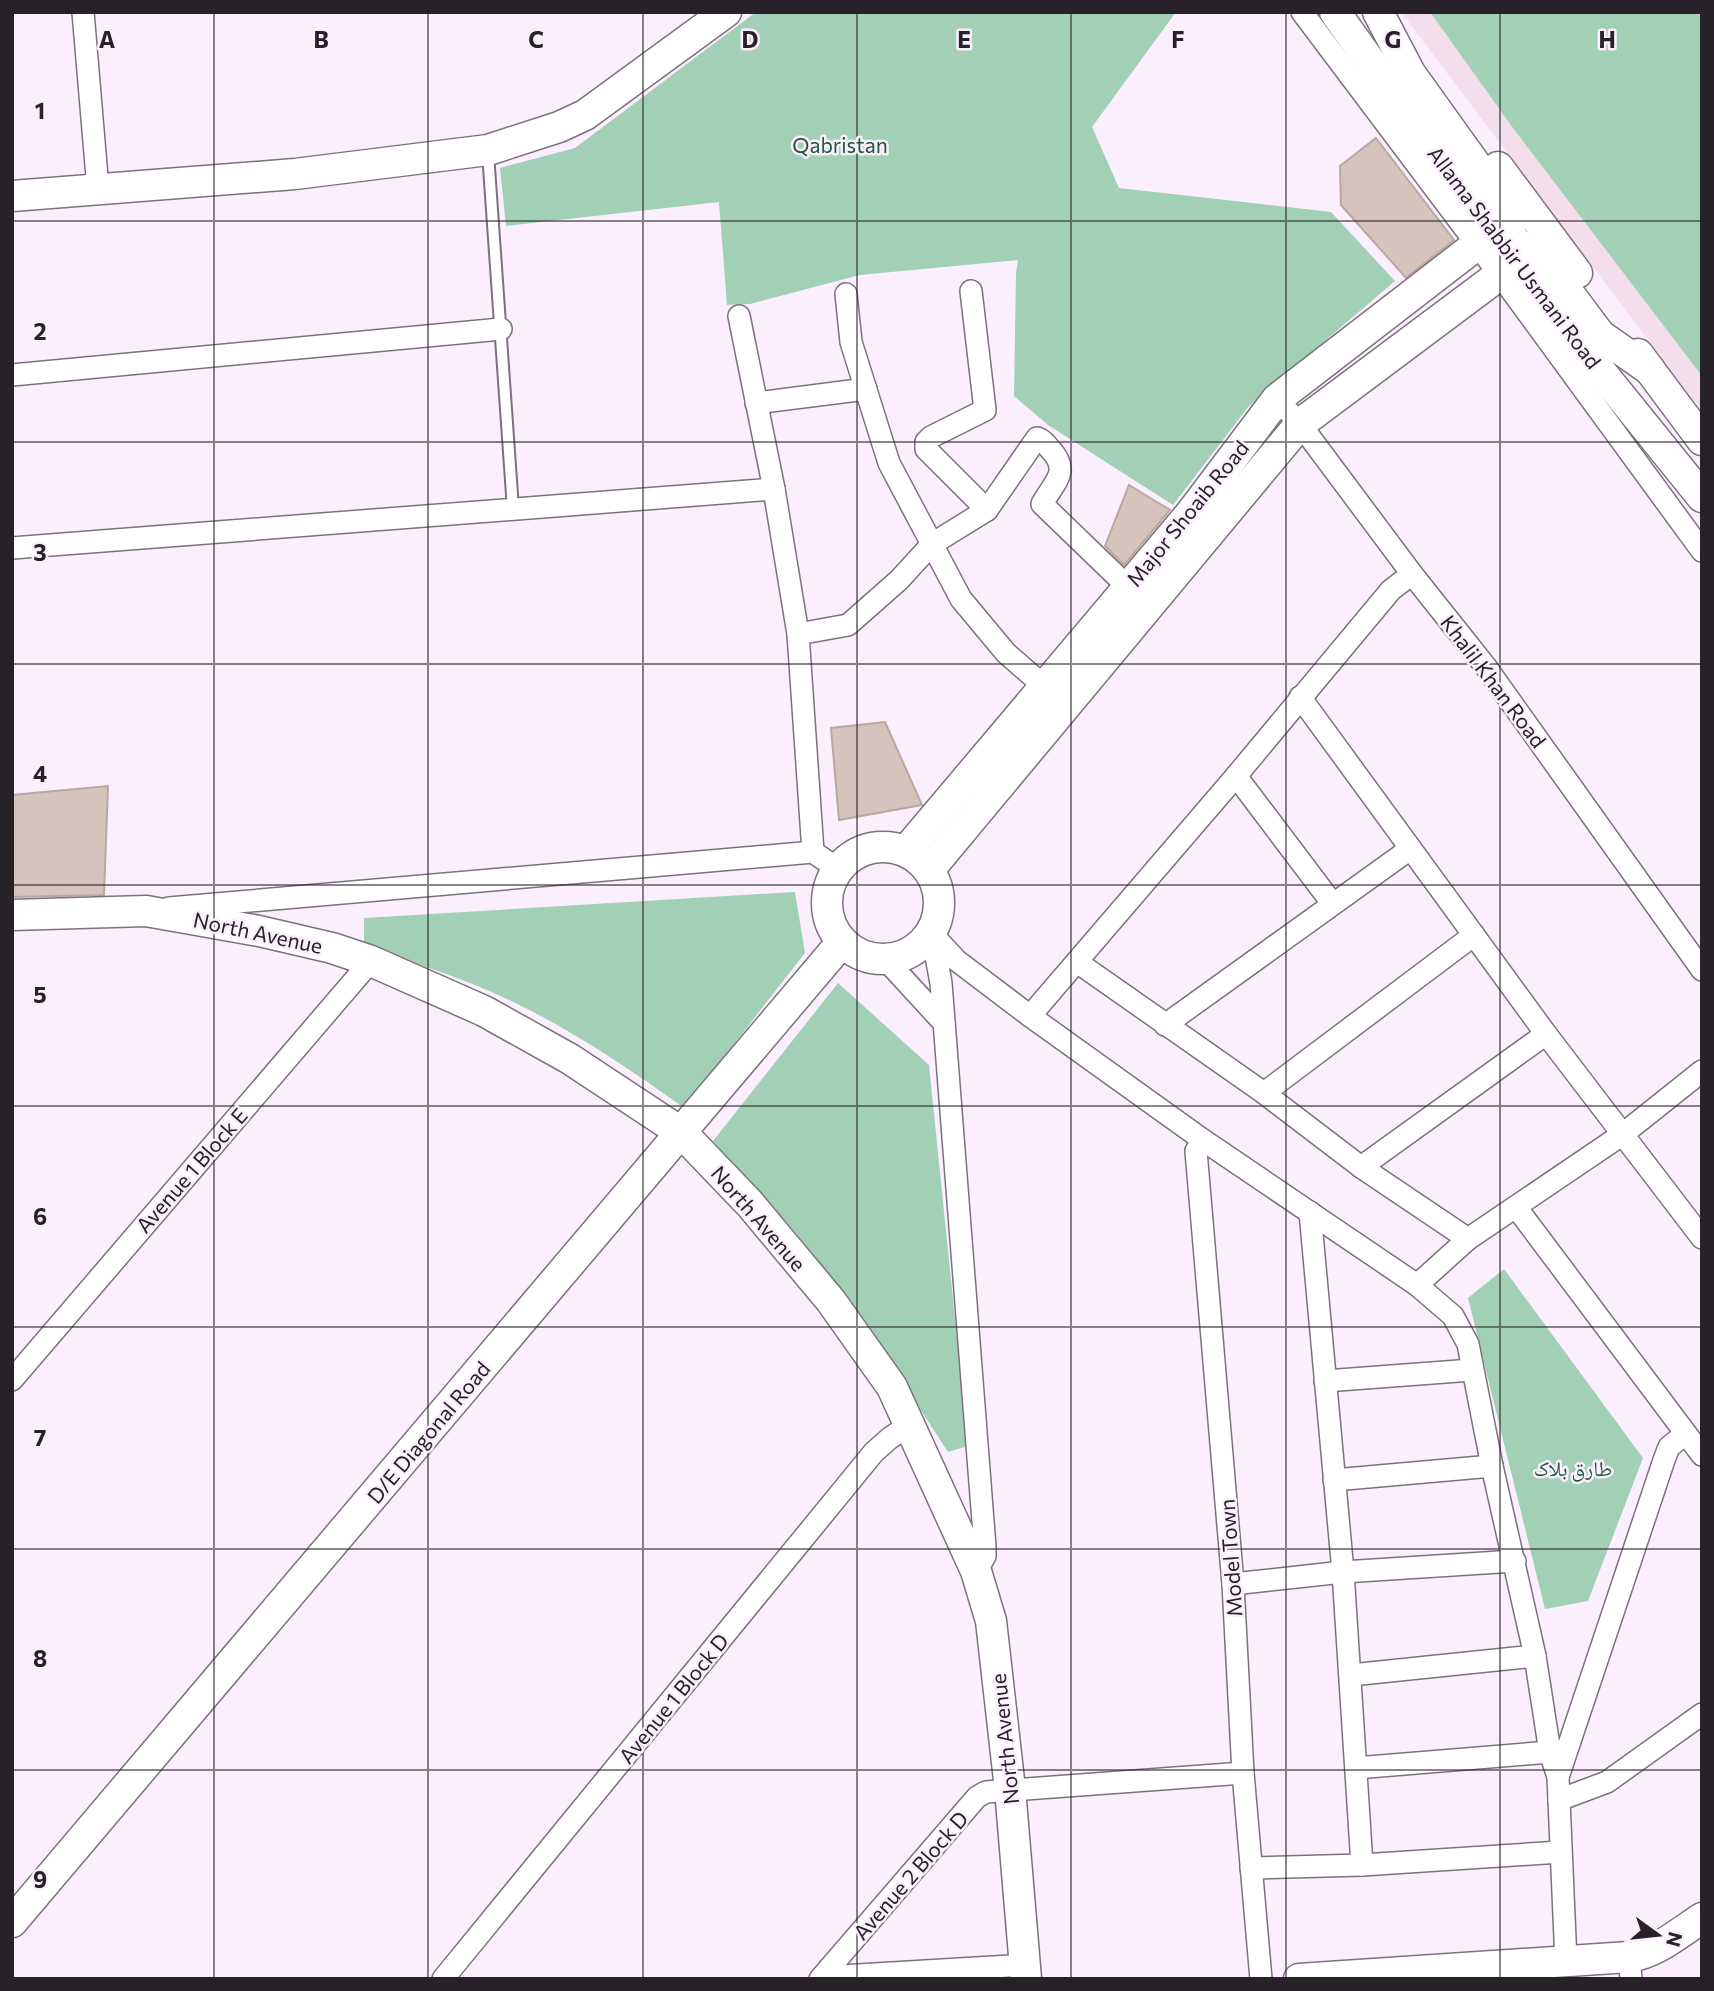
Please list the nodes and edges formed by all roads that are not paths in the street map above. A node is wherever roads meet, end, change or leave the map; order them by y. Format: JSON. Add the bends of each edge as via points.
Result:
{"nodes":[{"id":1,"x":83,"y":12,"type":"edge"},
{"id":2,"x":726,"y":12,"type":"edge"},
{"id":3,"x":1301,"y":12,"type":"edge"},
{"id":4,"x":1335,"y":12,"type":"edge"},
{"id":5,"x":1380,"y":12,"type":"edge"},
{"id":6,"x":488,"y":150,"type":"junction"},
{"id":7,"x":98,"y":189,"type":"junction"},
{"id":8,"x":12,"y":196,"type":"edge"},
{"id":9,"x":1499,"y":251,"type":"junction"},
{"id":10,"x":971,"y":291,"type":"dead end"},
{"id":11,"x":846,"y":295,"type":"dead end"},
{"id":12,"x":739,"y":316,"type":"dead end"},
{"id":13,"x":501,"y":329,"type":"junction"},
{"id":14,"x":1650,"y":370,"type":"junction"},
{"id":15,"x":12,"y":375,"type":"edge"},
{"id":16,"x":866,"y":389,"type":"junction"},
{"id":17,"x":1277,"y":399,"type":"junction"},
{"id":18,"x":756,"y":403,"type":"junction"},
{"id":19,"x":1300,"y":424,"type":"junction"},
{"id":20,"x":1702,"y":440,"type":"edge"},
{"id":21,"x":774,"y":489,"type":"junction"},
{"id":22,"x":1702,"y":498,"type":"edge"},
{"id":23,"x":513,"y":509,"type":"junction"},
{"id":24,"x":987,"y":510,"type":"junction"},
{"id":25,"x":1679,"y":520,"type":"junction"},
{"id":26,"x":932,"y":544,"type":"junction"},
{"id":27,"x":12,"y":548,"type":"edge"},
{"id":28,"x":1702,"y":551,"type":"edge"},
{"id":29,"x":1412,"y":574,"type":"junction"},
{"id":30,"x":1128,"y":587,"type":"junction"},
{"id":31,"x":798,"y":634,"type":"junction"},
{"id":32,"x":1045,"y":687,"type":"junction"},
{"id":33,"x":1300,"y":697,"type":"junction"},
{"id":34,"x":1236,"y":776,"type":"junction"},
{"id":35,"x":1410,"y":849,"type":"junction"},
{"id":36,"x":813,"y":852,"type":"junction"},
{"id":37,"x":918,"y":861,"type":"junction"},
{"id":38,"x":838,"y":869,"type":"junction"},
{"id":39,"x":1332,"y":903,"type":"junction"},
{"id":40,"x":146,"y":911,"type":"junction"},
{"id":41,"x":15,"y":918,"type":"edge"},
{"id":42,"x":931,"y":933,"type":"junction"},
{"id":43,"x":1474,"y":935,"type":"junction"},
{"id":44,"x":842,"y":943,"type":"junction"},
{"id":45,"x":886,"y":960,"type":"junction"},
{"id":46,"x":371,"y":961,"type":"junction"},
{"id":47,"x":1077,"y":962,"type":"junction"},
{"id":48,"x":1702,"y":970,"type":"edge"},
{"id":49,"x":1030,"y":1016,"type":"junction"},
{"id":50,"x":944,"y":1023,"type":"junction"},
{"id":51,"x":1165,"y":1025,"type":"junction"},
{"id":52,"x":1546,"y":1034,"type":"junction"},
{"id":53,"x":1702,"y":1071,"type":"edge"},
{"id":54,"x":1264,"y":1093,"type":"junction"},
{"id":55,"x":682,"y":1133,"type":"junction"},
{"id":56,"x":1623,"y":1134,"type":"junction"},
{"id":57,"x":1203,"y":1140,"type":"junction"},
{"id":58,"x":1362,"y":1167,"type":"junction"},
{"id":59,"x":1516,"y":1206,"type":"junction"},
{"id":60,"x":1310,"y":1212,"type":"junction"},
{"id":61,"x":1702,"y":1238,"type":"edge"},
{"id":62,"x":1468,"y":1239,"type":"junction"},
{"id":63,"x":1416,"y":1286,"type":"junction"},
{"id":64,"x":1472,"y":1370,"type":"junction"},
{"id":65,"x":12,"y":1380,"type":"edge"},
{"id":66,"x":1325,"y":1381,"type":"junction"},
{"id":67,"x":909,"y":1425,"type":"junction"},
{"id":68,"x":1685,"y":1434,"type":"junction"},
{"id":69,"x":1702,"y":1455,"type":"edge"},
{"id":70,"x":1492,"y":1466,"type":"junction"},
{"id":71,"x":1334,"y":1480,"type":"junction"},
{"id":72,"x":1515,"y":1561,"type":"junction"},
{"id":73,"x":976,"y":1571,"type":"junction"},
{"id":74,"x":1343,"y":1572,"type":"junction"},
{"id":75,"x":1233,"y":1584,"type":"junction"},
{"id":76,"x":1535,"y":1656,"type":"junction"},
{"id":77,"x":1351,"y":1675,"type":"junction"},
{"id":78,"x":1702,"y":1714,"type":"edge"},
{"id":79,"x":1550,"y":1752,"type":"junction"},
{"id":80,"x":1356,"y":1768,"type":"junction"},
{"id":81,"x":1243,"y":1773,"type":"junction"},
{"id":82,"x":1558,"y":1777,"type":"junction"},
{"id":83,"x":1010,"y":1789,"type":"junction"},
{"id":84,"x":1559,"y":1800,"type":"junction"},
{"id":85,"x":1560,"y":1852,"type":"junction"},
{"id":86,"x":1362,"y":1865,"type":"junction"},
{"id":87,"x":1251,"y":1868,"type":"junction"},
{"id":88,"x":1702,"y":1918,"type":"edge"},
{"id":89,"x":12,"y":1922,"type":"edge"},
{"id":90,"x":1566,"y":1962,"type":"junction"},
{"id":91,"x":1630,"y":1968,"type":"edge"},
{"id":92,"x":1026,"y":1972,"type":"edge"},
{"id":93,"x":824,"y":1974,"type":"edge"},
{"id":94,"x":923,"y":1975,"type":"edge"},
{"id":95,"x":1376,"y":1976,"type":"edge"},
{"id":96,"x":443,"y":1979,"type":"edge"},
{"id":97,"x":1261,"y":1979,"type":"edge"},
{"id":98,"x":1299,"y":1979,"type":"edge"}],
"edges":[{"from":1,"to":7,"type":"street"},
{"from":2,"to":6,"type":"street","via":[[585,115]]},
{"from":3,"to":9,"type":"street"},
{"from":4,"to":9,"type":"street","name":"Allama Shabbir Usmani Road"},
{"from":5,"to":9,"type":"street","via":[[1410,73],[1496,193],[1508,220]]},
{"from":5,"to":14,"type":"street","name":"Allama Shabbir Usmani Road"},
{"from":6,"to":7,"type":"street","via":[[295,174]]},
{"from":6,"to":13,"type":"lane"},
{"from":7,"to":8,"type":"street"},
{"from":9,"to":14,"type":"street","via":[[1529,249],[1547,264],[1600,335]]},
{"from":9,"to":17,"type":"street","name":"Major Shoaib Road"},
{"from":9,"to":19,"type":"street","name":"Major Shoaib Road"},
{"from":9,"to":22,"type":"street","name":"Allama Shabbir Usmani Road"},
{"from":9,"to":25,"type":"street"},
{"from":10,"to":24,"type":"street","via":[[985,410],[931,437],[926,449]]},
{"from":11,"to":16,"type":"street","via":[[851,342]]},
{"from":12,"to":18,"type":"street"},
{"from":13,"to":15,"type":"street"},
{"from":13,"to":23,"type":"lane"},
{"from":14,"to":20,"type":"street","name":"Allama Shabbir Usmani Road"},
{"from":16,"to":18,"type":"street"},
{"from":16,"to":26,"type":"street","via":[[889,463]]},
{"from":17,"to":19,"type":"street","name":"Khalil Khan Road"},
{"from":17,"to":30,"type":"street","name":"Major Shoaib Road"},
{"from":18,"to":21,"type":"street"},
{"from":19,"to":29,"type":"street","name":"Khalil Khan Road"},
{"from":19,"to":37,"type":"street","name":"Major Shoaib Road"},
{"from":21,"to":23,"type":"street"},
{"from":21,"to":31,"type":"street"},
{"from":22,"to":25,"type":"street"},
{"from":23,"to":27,"type":"street"},
{"from":24,"to":26,"type":"street"},
{"from":24,"to":30,"type":"street","via":[[1033,443],[1042,440],[1062,465],[1042,504]]},
{"from":25,"to":28,"type":"street"},
{"from":26,"to":31,"type":"street","via":[[900,580],[848,625]]},
{"from":26,"to":32,"type":"street","via":[[961,599],[1006,653]]},
{"from":29,"to":33,"type":"street","via":[[1391,590]]},
{"from":29,"to":48,"type":"street","name":"Khalil Khan Road","via":[[1486,667]]},
{"from":30,"to":32,"type":"street","name":"Major Shoaib Road"},
{"from":31,"to":36,"type":"street"},
{"from":32,"to":37,"type":"street","name":"Major Shoaib Road"},
{"from":33,"to":34,"type":"street"},
{"from":33,"to":35,"type":"street"},
{"from":34,"to":39,"type":"street"},
{"from":34,"to":47,"type":"street"},
{"from":35,"to":39,"type":"street"},
{"from":35,"to":43,"type":"street"},
{"from":36,"to":38,"type":"street"},
{"from":36,"to":40,"type":"street"},
{"from":37,"to":38,"type":"street","via":[[892,847],[876,847],[848,858]]},
{"from":37,"to":42,"type":"street","via":[[937,885],[940,901]]},
{"from":38,"to":44,"type":"street","via":[[827,899],[833,930]]},
{"from":39,"to":51,"type":"street"},
{"from":40,"to":41,"type":"street","name":"North Avenue"},
{"from":40,"to":46,"type":"street","name":"North Avenue","via":[[259,931]]},
{"from":42,"to":45,"type":"street","via":[[904,956]]},
{"from":42,"to":49,"type":"street","via":[[956,960]]},
{"from":42,"to":50,"type":"street"},
{"from":43,"to":52,"type":"street"},
{"from":43,"to":54,"type":"street"},
{"from":44,"to":45,"type":"street","via":[[870,958]]},
{"from":44,"to":55,"type":"street","name":"D/E Diagonal Road"},
{"from":45,"to":50,"type":"street"},
{"from":46,"to":55,"type":"street","name":"North Avenue","via":[[484,1011],[570,1059]]},
{"from":46,"to":65,"type":"street","name":"Avenue 1 Block E"},
{"from":47,"to":49,"type":"street"},
{"from":47,"to":51,"type":"street"},
{"from":49,"to":57,"type":"street"},
{"from":50,"to":73,"type":"street","via":[[985,1547]]},
{"from":51,"to":54,"type":"street"},
{"from":52,"to":56,"type":"street"},
{"from":52,"to":58,"type":"street"},
{"from":53,"to":56,"type":"street"},
{"from":54,"to":58,"type":"street"},
{"from":55,"to":67,"type":"street","name":"North Avenue","via":[[750,1204],[831,1301],[891,1387]]},
{"from":55,"to":89,"type":"street","name":"D/E Diagonal Road"},
{"from":56,"to":59,"type":"street"},
{"from":56,"to":61,"type":"street"},
{"from":57,"to":60,"type":"street"},
{"from":57,"to":75,"type":"street","name":"Model Town","via":[[1196,1151]]},
{"from":58,"to":62,"type":"street"},
{"from":59,"to":62,"type":"street"},
{"from":59,"to":68,"type":"street"},
{"from":60,"to":63,"type":"street"},
{"from":60,"to":66,"type":"street"},
{"from":62,"to":63,"type":"street"},
{"from":63,"to":64,"type":"street","via":[[1439,1302],[1462,1328]]},
{"from":64,"to":66,"type":"street"},
{"from":64,"to":70,"type":"street"},
{"from":66,"to":71,"type":"street"},
{"from":67,"to":73,"type":"street","name":"North Avenue"},
{"from":67,"to":96,"type":"street","name":"Avenue 1 Block D","via":[[874,1452]]},
{"from":68,"to":69,"type":"street"},
{"from":68,"to":82,"type":"street","via":[[1669,1447],[1664,1460]]},
{"from":70,"to":71,"type":"street"},
{"from":70,"to":72,"type":"street"},
{"from":71,"to":74,"type":"street"},
{"from":72,"to":74,"type":"street"},
{"from":72,"to":76,"type":"street"},
{"from":73,"to":83,"type":"street","name":"North Avenue","via":[[991,1621]]},
{"from":74,"to":75,"type":"street"},
{"from":74,"to":77,"type":"street"},
{"from":75,"to":81,"type":"street","name":"Model Town"},
{"from":76,"to":77,"type":"street"},
{"from":76,"to":79,"type":"street"},
{"from":77,"to":80,"type":"street"},
{"from":78,"to":84,"type":"street","via":[[1607,1783]]},
{"from":79,"to":80,"type":"street"},
{"from":79,"to":82,"type":"street"},
{"from":80,"to":86,"type":"street"},
{"from":81,"to":83,"type":"street","name":"Avenue 2 Block D"},
{"from":81,"to":87,"type":"street","name":"Model Town"},
{"from":82,"to":84,"type":"street"},
{"from":83,"to":92,"type":"street","name":"North Avenue"},
{"from":83,"to":93,"type":"street","name":"Avenue 2 Block D","via":[[977,1797]]},
{"from":84,"to":85,"type":"street"},
{"from":85,"to":86,"type":"street"},
{"from":85,"to":90,"type":"street"},
{"from":86,"to":87,"type":"street"},
{"from":87,"to":97,"type":"street","name":"Model Town"},
{"from":88,"to":91,"type":"street","via":[[1642,1955]]},
{"from":90,"to":91,"type":"street"},
{"from":90,"to":95,"type":"street"},
{"from":92,"to":94,"type":"street"},
{"from":93,"to":94,"type":"street"},
{"from":95,"to":98,"type":"street"}]}
